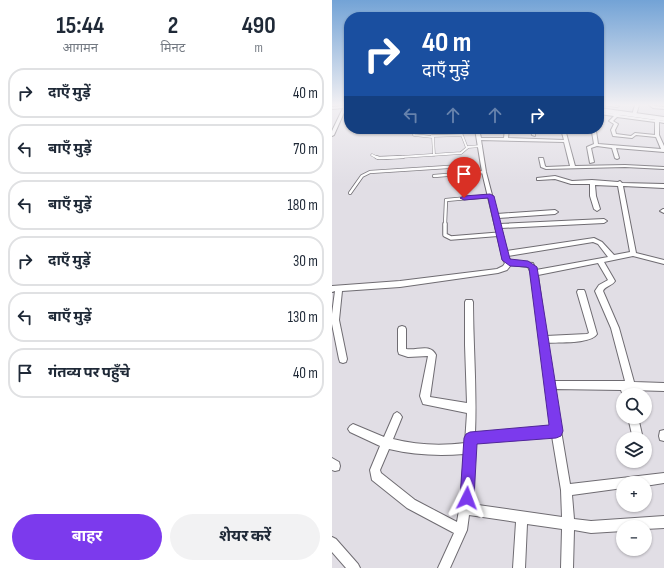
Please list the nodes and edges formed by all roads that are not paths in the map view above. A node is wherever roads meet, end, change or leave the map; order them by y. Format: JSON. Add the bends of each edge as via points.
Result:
{"nodes":[{"id":1,"x":613,"y":132,"type":"edge"},
{"id":2,"x":658,"y":132,"type":"edge"},
{"id":3,"x":664,"y":132,"type":"edge"},
{"id":4,"x":414,"y":134,"type":"edge"},
{"id":5,"x":478,"y":134,"type":"edge"},
{"id":6,"x":507,"y":134,"type":"edge"},
{"id":7,"x":564,"y":134,"type":"edge"},
{"id":8,"x":594,"y":134,"type":"edge"},
{"id":9,"x":432,"y":136,"type":"junction"},
{"id":10,"x":658,"y":136,"type":"junction"},
{"id":11,"x":506,"y":140,"type":"junction"},
{"id":12,"x":565,"y":140,"type":"junction"},
{"id":13,"x":480,"y":142,"type":"junction"},
{"id":14,"x":596,"y":145,"type":"junction"},
{"id":15,"x":614,"y":147,"type":"junction"},
{"id":16,"x":467,"y":148,"type":"junction"},
{"id":17,"x":664,"y":151,"type":"edge"},
{"id":18,"x":372,"y":155,"type":"dead end"},
{"id":19,"x":434,"y":155,"type":"junction"},
{"id":20,"x":617,"y":158,"type":"dead end"},
{"id":21,"x":541,"y":159,"type":"dead end"},
{"id":22,"x":592,"y":162,"type":"dead end"},
{"id":23,"x":573,"y":167,"type":"junction"},
{"id":24,"x":664,"y":168,"type":"edge"},
{"id":25,"x":484,"y":172,"type":"junction"},
{"id":26,"x":469,"y":173,"type":"junction"},
{"id":27,"x":434,"y":176,"type":"dead end"},
{"id":28,"x":539,"y":179,"type":"dead end"},
{"id":29,"x":592,"y":182,"type":"junction"},
{"id":30,"x":620,"y":183,"type":"junction"},
{"id":31,"x":664,"y":186,"type":"edge"},
{"id":32,"x":350,"y":192,"type":"dead end"},
{"id":33,"x":490,"y":196,"type":"junction"},
{"id":34,"x":597,"y":209,"type":"dead end"},
{"id":35,"x":555,"y":212,"type":"dead end"},
{"id":36,"x":496,"y":216,"type":"junction"},
{"id":37,"x":604,"y":221,"type":"dead end"},
{"id":38,"x":500,"y":230,"type":"junction"},
{"id":39,"x":505,"y":254,"type":"junction"},
{"id":40,"x":634,"y":254,"type":"junction"},
{"id":41,"x":612,"y":257,"type":"junction"},
{"id":42,"x":599,"y":260,"type":"junction"},
{"id":43,"x":664,"y":262,"type":"edge"},
{"id":44,"x":510,"y":263,"type":"junction"},
{"id":45,"x":534,"y":273,"type":"junction"},
{"id":46,"x":336,"y":289,"type":"edge"},
{"id":47,"x":581,"y":292,"type":"dead end"},
{"id":48,"x":469,"y":302,"type":"dead end"},
{"id":49,"x":402,"y":329,"type":"dead end"},
{"id":50,"x":543,"y":340,"type":"junction"},
{"id":51,"x":343,"y":359,"type":"dead end"},
{"id":52,"x":549,"y":385,"type":"junction"},
{"id":53,"x":664,"y":387,"type":"edge"},
{"id":54,"x":616,"y":388,"type":"edge"},
{"id":55,"x":627,"y":388,"type":"edge"},
{"id":56,"x":646,"y":388,"type":"edge"},
{"id":57,"x":472,"y":409,"type":"junction"},
{"id":58,"x":397,"y":417,"type":"dead end"},
{"id":59,"x":353,"y":429,"type":"dead end"},
{"id":60,"x":556,"y":431,"type":"junction"},
{"id":61,"x":386,"y":443,"type":"junction"},
{"id":62,"x":470,"y":443,"type":"junction"},
{"id":63,"x":664,"y":478,"type":"edge"},
{"id":64,"x":652,"y":480,"type":"edge"},
{"id":65,"x":616,"y":484,"type":"edge"},
{"id":66,"x":566,"y":490,"type":"junction"},
{"id":67,"x":465,"y":510,"type":"junction"},
{"id":68,"x":522,"y":518,"type":"junction"},
{"id":69,"x":664,"y":522,"type":"edge"},
{"id":70,"x":568,"y":524,"type":"junction"},
{"id":71,"x":461,"y":530,"type":"junction"},
{"id":72,"x":332,"y":543,"type":"edge"},
{"id":73,"x":354,"y":568,"type":"edge"},
{"id":74,"x":444,"y":568,"type":"edge"},
{"id":75,"x":519,"y":568,"type":"edge"},
{"id":76,"x":567,"y":568,"type":"edge"}],
"edges":[{"from":1,"to":10,"type":"street","via":[[614,136],[632,138],[635,134]]},
{"from":2,"to":10,"type":"street"},
{"from":3,"to":10,"type":"street"},
{"from":4,"to":9,"type":"lane"},
{"from":5,"to":13,"type":"street"},
{"from":6,"to":11,"type":"street"},
{"from":7,"to":12,"type":"street"},
{"from":8,"to":14,"type":"street"},
{"from":9,"to":16,"type":"lane","via":[[462,135]]},
{"from":9,"to":19,"type":"lane"},
{"from":10,"to":17,"type":"street"},
{"from":11,"to":12,"type":"street"},
{"from":11,"to":13,"type":"street"},
{"from":12,"to":23,"type":"street"},
{"from":13,"to":16,"type":"lane"},
{"from":13,"to":25,"type":"street"},
{"from":14,"to":15,"type":"street"},
{"from":14,"to":22,"type":"street","via":[[588,146]]},
{"from":15,"to":17,"type":"street"},
{"from":15,"to":20,"type":"street"},
{"from":16,"to":19,"type":"lane","via":[[461,153]]},
{"from":18,"to":19,"type":"lane","via":[[379,158]]},
{"from":21,"to":23,"type":"street","via":[[543,167],[546,168]]},
{"from":23,"to":24,"type":"street"},
{"from":25,"to":26,"type":"lane"},
{"from":25,"to":33,"type":"street"},
{"from":26,"to":27,"type":"lane"},
{"from":26,"to":32,"type":"lane","via":[[467,166],[370,172],[362,176]]},
{"from":28,"to":29,"type":"street","via":[[552,176],[571,182]]},
{"from":29,"to":30,"type":"street"},
{"from":29,"to":34,"type":"street"},
{"from":30,"to":31,"type":"street"},
{"from":30,"to":40,"type":"street"},
{"from":33,"to":36,"type":"street"},
{"from":33,"to":38,"type":"lane","via":[[446,200],[445,235],[451,238]]},
{"from":35,"to":36,"type":"street"},
{"from":36,"to":38,"type":"street"},
{"from":37,"to":38,"type":"street"},
{"from":38,"to":39,"type":"street"},
{"from":39,"to":41,"type":"street","via":[[594,240],[600,242]]},
{"from":39,"to":44,"type":"street","via":[[506,260]]},
{"from":40,"to":41,"type":"street"},
{"from":40,"to":43,"type":"street"},
{"from":41,"to":42,"type":"street"},
{"from":42,"to":45,"type":"street"},
{"from":42,"to":55,"type":"street","via":[[612,281],[599,291],[615,328]]},
{"from":44,"to":45,"type":"street","via":[[528,264],[533,267]]},
{"from":44,"to":46,"type":"street","via":[[498,271],[400,284]]},
{"from":45,"to":50,"type":"street"},
{"from":46,"to":51,"type":"street","via":[[335,320]]},
{"from":47,"to":50,"type":"street","via":[[593,334],[588,337]]},
{"from":48,"to":57,"type":"street","via":[[468,340]]},
{"from":49,"to":57,"type":"street","via":[[402,351],[406,354],[429,352],[432,355],[424,396],[426,401]]},
{"from":50,"to":52,"type":"street"},
{"from":52,"to":54,"type":"street"},
{"from":52,"to":60,"type":"street"},
{"from":53,"to":56,"type":"street"},
{"from":57,"to":62,"type":"street"},
{"from":58,"to":61,"type":"street"},
{"from":59,"to":61,"type":"street"},
{"from":60,"to":62,"type":"street"},
{"from":60,"to":66,"type":"street"},
{"from":61,"to":62,"type":"street","via":[[431,450]]},
{"from":61,"to":71,"type":"street","via":[[375,470],[376,476],[411,504]]},
{"from":62,"to":67,"type":"street"},
{"from":63,"to":64,"type":"street"},
{"from":65,"to":66,"type":"street"},
{"from":66,"to":70,"type":"street"},
{"from":67,"to":68,"type":"street"},
{"from":67,"to":71,"type":"street"},
{"from":68,"to":70,"type":"street"},
{"from":68,"to":75,"type":"street"},
{"from":69,"to":70,"type":"street","via":[[607,527]]},
{"from":70,"to":76,"type":"street"},
{"from":71,"to":74,"type":"street"},
{"from":72,"to":73,"type":"street"}]}
